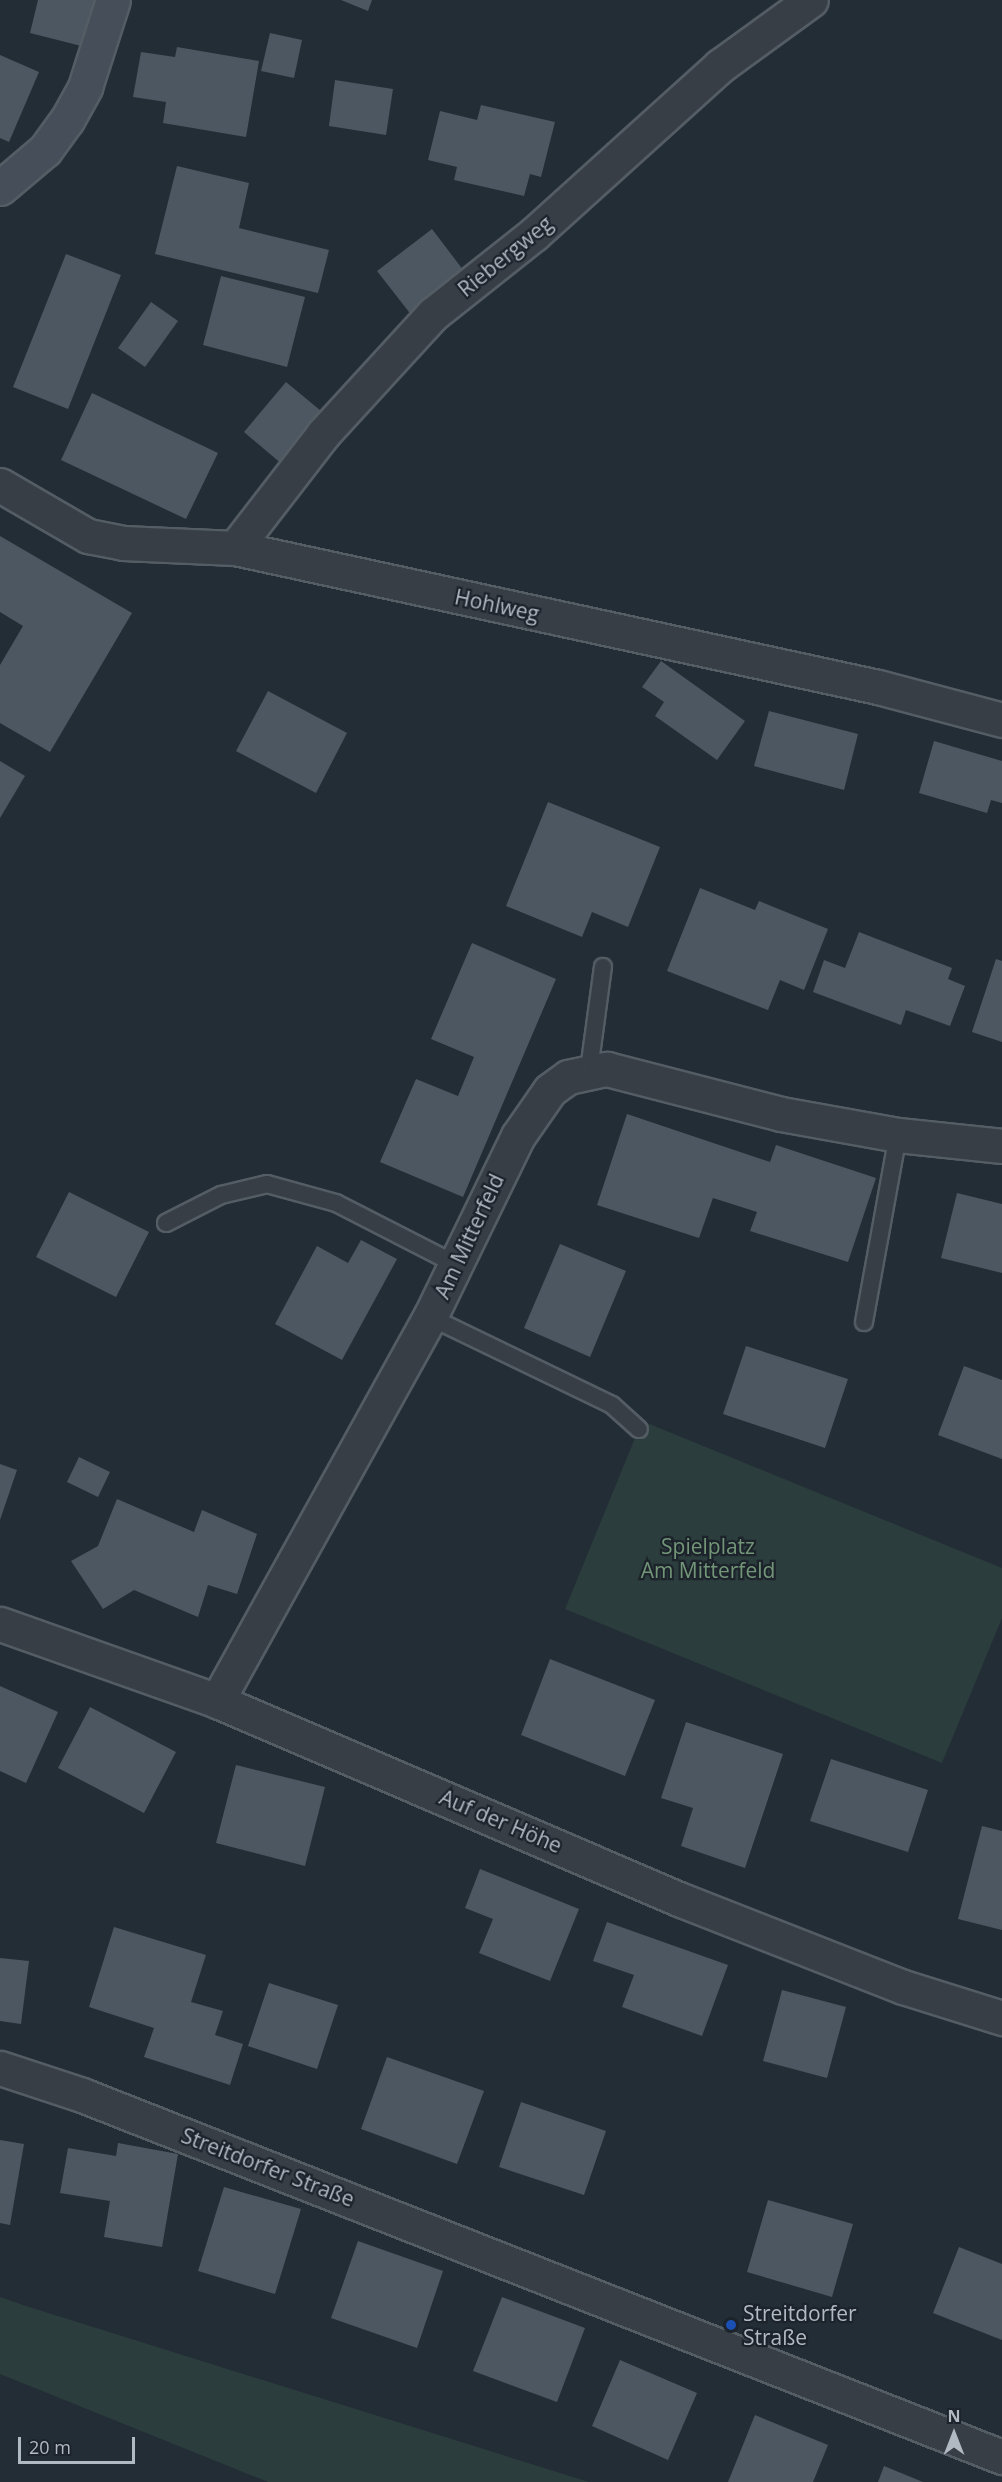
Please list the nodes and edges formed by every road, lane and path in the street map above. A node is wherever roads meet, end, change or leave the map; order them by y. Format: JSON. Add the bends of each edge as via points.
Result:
{"nodes":[{"id":1,"x":113,"y":0,"type":"edge"},
{"id":2,"x":811,"y":0,"type":"edge"},
{"id":3,"x":0,"y":188,"type":"edge"},
{"id":4,"x":0,"y":485,"type":"edge"},
{"id":5,"x":236,"y":548,"type":"junction"},
{"id":6,"x":1002,"y":720,"type":"edge"},
{"id":7,"x":603,"y":967,"type":"dead end"},
{"id":8,"x":589,"y":1070,"type":"junction"},
{"id":9,"x":898,"y":1135,"type":"junction"},
{"id":10,"x":1002,"y":1146,"type":"edge"},
{"id":11,"x":166,"y":1223,"type":"dead end"},
{"id":12,"x":455,"y":1264,"type":"junction"},
{"id":13,"x":430,"y":1317,"type":"junction"},
{"id":14,"x":864,"y":1322,"type":"dead end"},
{"id":15,"x":639,"y":1429,"type":"dead end"},
{"id":16,"x":0,"y":1624,"type":"edge"},
{"id":17,"x":217,"y":1701,"type":"junction"},
{"id":18,"x":1002,"y":2018,"type":"edge"},
{"id":19,"x":0,"y":2068,"type":"edge"},
{"id":20,"x":1002,"y":2457,"type":"edge"}],
"edges":[{"from":1,"to":3,"type":"street","via":[[85,87],[67,120],[45,150]]},
{"from":2,"to":5,"type":"street","name":"Riebergweg","via":[[720,66],[534,234],[434,314],[324,434]]},
{"from":4,"to":5,"type":"street","name":"Hohlweg","via":[[88,536],[123,543]]},
{"from":5,"to":6,"type":"street","name":"Hohlweg","via":[[878,687]]},
{"from":7,"to":8,"type":"lane"},
{"from":8,"to":9,"type":"street","via":[[623,1072],[781,1114]]},
{"from":8,"to":12,"type":"street","name":"Am Mitterfeld","via":[[550,1090],[535,1108]]},
{"from":9,"to":10,"type":"street"},
{"from":9,"to":14,"type":"lane"},
{"from":11,"to":12,"type":"lane","via":[[221,1195],[267,1184],[336,1203]]},
{"from":12,"to":13,"type":"street","name":"Am Mitterfeld"},
{"from":13,"to":15,"type":"lane","via":[[612,1405]]},
{"from":13,"to":17,"type":"street","name":"Am Mitterfeld"},
{"from":16,"to":17,"type":"street","name":"Auf der Höhe"},
{"from":17,"to":18,"type":"street","name":"Auf der Höhe","via":[[681,1900],[903,1987]]},
{"from":19,"to":20,"type":"street","name":"Streitdorfer Straße","via":[[93,2099]]}]}
